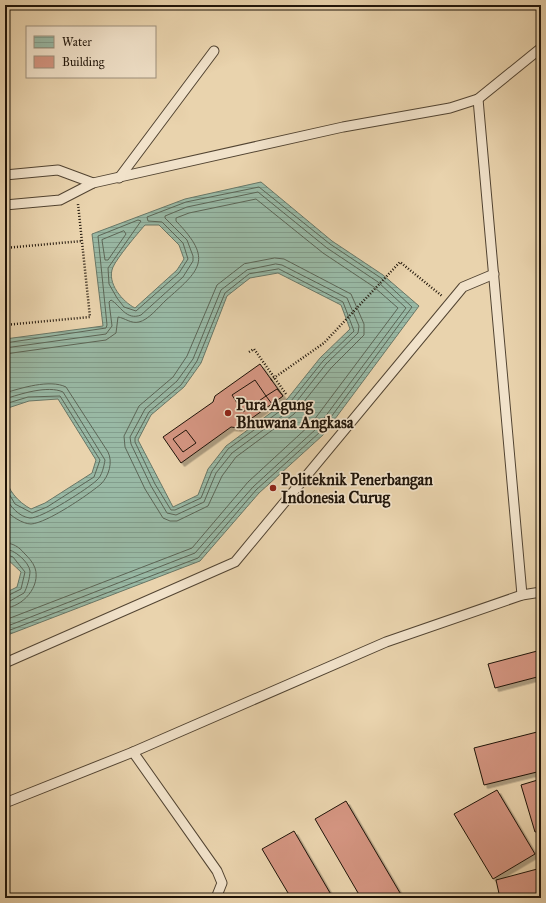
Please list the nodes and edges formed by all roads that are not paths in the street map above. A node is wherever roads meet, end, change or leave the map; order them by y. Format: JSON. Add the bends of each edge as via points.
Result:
{"nodes":[{"id":1,"x":541,"y":48,"type":"edge"},
{"id":2,"x":214,"y":51,"type":"dead end"},
{"id":3,"x":478,"y":100,"type":"junction"},
{"id":4,"x":5,"y":175,"type":"edge"},
{"id":5,"x":119,"y":178,"type":"junction"},
{"id":6,"x":93,"y":183,"type":"junction"},
{"id":7,"x":5,"y":205,"type":"edge"},
{"id":8,"x":494,"y":274,"type":"junction"},
{"id":9,"x":541,"y":592,"type":"edge"},
{"id":10,"x":522,"y":595,"type":"junction"},
{"id":11,"x":5,"y":663,"type":"edge"},
{"id":12,"x":133,"y":752,"type":"junction"},
{"id":13,"x":5,"y":803,"type":"edge"},
{"id":14,"x":216,"y":898,"type":"edge"}],
"edges":[{"from":1,"to":3,"type":"lane"},
{"from":2,"to":5,"type":"lane"},
{"from":3,"to":5,"type":"lane"},
{"from":3,"to":8,"type":"lane"},
{"from":4,"to":6,"type":"lane","via":[[58,170]]},
{"from":5,"to":6,"type":"lane"},
{"from":6,"to":7,"type":"lane","via":[[60,200]]},
{"from":8,"to":10,"type":"lane"},
{"from":8,"to":11,"type":"lane","via":[[463,288],[450,302],[235,562]]},
{"from":9,"to":10,"type":"lane"},
{"from":10,"to":12,"type":"lane","via":[[386,642]]},
{"from":12,"to":13,"type":"lane"},
{"from":12,"to":14,"type":"lane","via":[[217,871],[222,883]]}]}
